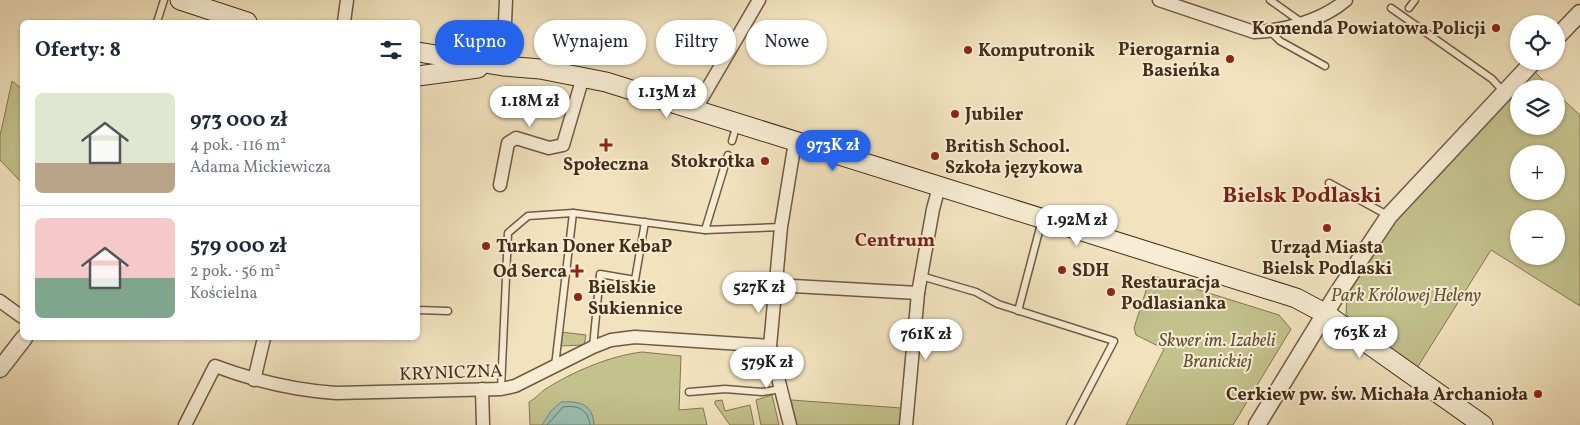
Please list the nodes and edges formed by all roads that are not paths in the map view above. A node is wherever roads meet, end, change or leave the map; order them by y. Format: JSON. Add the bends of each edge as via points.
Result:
{"nodes":[{"id":1,"x":164,"y":0,"type":"edge"},
{"id":2,"x":180,"y":0,"type":"edge"},
{"id":3,"x":347,"y":0,"type":"edge"},
{"id":4,"x":506,"y":0,"type":"edge"},
{"id":5,"x":758,"y":0,"type":"edge"},
{"id":6,"x":1159,"y":0,"type":"edge"},
{"id":7,"x":1270,"y":0,"type":"edge"},
{"id":8,"x":1346,"y":0,"type":"edge"},
{"id":9,"x":1415,"y":0,"type":"edge"},
{"id":10,"x":1391,"y":8,"type":"dead end"},
{"id":11,"x":1409,"y":8,"type":"dead end"},
{"id":12,"x":1580,"y":13,"type":"edge"},
{"id":13,"x":158,"y":20,"type":"edge"},
{"id":14,"x":238,"y":20,"type":"edge"},
{"id":15,"x":344,"y":20,"type":"edge"},
{"id":16,"x":1301,"y":22,"type":"junction"},
{"id":17,"x":1565,"y":29,"type":"edge"},
{"id":18,"x":1270,"y":31,"type":"junction"},
{"id":19,"x":420,"y":52,"type":"edge"},
{"id":20,"x":503,"y":66,"type":"junction"},
{"id":21,"x":1325,"y":66,"type":"dead end"},
{"id":22,"x":1526,"y":70,"type":"edge"},
{"id":23,"x":420,"y":76,"type":"edge"},
{"id":24,"x":583,"y":77,"type":"junction"},
{"id":25,"x":1505,"y":93,"type":"junction"},
{"id":26,"x":695,"y":110,"type":"junction"},
{"id":27,"x":738,"y":123,"type":"junction"},
{"id":28,"x":732,"y":141,"type":"dead end"},
{"id":29,"x":795,"y":142,"type":"junction"},
{"id":30,"x":728,"y":155,"type":"dead end"},
{"id":31,"x":1329,"y":182,"type":"dead end"},
{"id":32,"x":500,"y":185,"type":"dead end"},
{"id":33,"x":939,"y":188,"type":"junction"},
{"id":34,"x":573,"y":213,"type":"junction"},
{"id":35,"x":1389,"y":216,"type":"junction"},
{"id":36,"x":1042,"y":219,"type":"junction"},
{"id":37,"x":645,"y":222,"type":"junction"},
{"id":38,"x":781,"y":227,"type":"junction"},
{"id":39,"x":705,"y":230,"type":"junction"},
{"id":40,"x":921,"y":276,"type":"junction"},
{"id":41,"x":775,"y":284,"type":"junction"},
{"id":42,"x":918,"y":293,"type":"junction"},
{"id":43,"x":0,"y":301,"type":"edge"},
{"id":44,"x":420,"y":310,"type":"edge"},
{"id":45,"x":1018,"y":310,"type":"junction"},
{"id":46,"x":448,"y":311,"type":"dead end"},
{"id":47,"x":1326,"y":314,"type":"junction"},
{"id":48,"x":20,"y":316,"type":"edge"},
{"id":49,"x":22,"y":340,"type":"edge"},
{"id":50,"x":264,"y":340,"type":"edge"},
{"id":51,"x":770,"y":346,"type":"junction"},
{"id":52,"x":593,"y":347,"type":"junction"},
{"id":53,"x":555,"y":366,"type":"junction"},
{"id":54,"x":0,"y":369,"type":"edge"},
{"id":55,"x":254,"y":380,"type":"junction"},
{"id":56,"x":501,"y":389,"type":"junction"},
{"id":57,"x":781,"y":389,"type":"junction"},
{"id":58,"x":482,"y":390,"type":"junction"},
{"id":59,"x":689,"y":392,"type":"dead end"},
{"id":60,"x":185,"y":425,"type":"edge"},
{"id":61,"x":483,"y":425,"type":"edge"},
{"id":62,"x":790,"y":425,"type":"edge"},
{"id":63,"x":906,"y":425,"type":"edge"},
{"id":64,"x":1070,"y":425,"type":"edge"},
{"id":65,"x":1257,"y":425,"type":"edge"},
{"id":66,"x":1483,"y":425,"type":"edge"}],
"edges":[{"from":1,"to":13,"type":"lane"},
{"from":2,"to":14,"type":"main road","via":[[211,14]]},
{"from":3,"to":15,"type":"street"},
{"from":4,"to":20,"type":"street"},
{"from":5,"to":26,"type":"street"},
{"from":6,"to":18,"type":"street","via":[[1254,32]]},
{"from":7,"to":16,"type":"lane"},
{"from":8,"to":16,"type":"street","via":[[1336,8]]},
{"from":9,"to":11,"type":"lane"},
{"from":10,"to":25,"type":"lane","via":[[1492,79]]},
{"from":12,"to":17,"type":"street"},
{"from":16,"to":18,"type":"street"},
{"from":18,"to":21,"type":"lane","via":[[1280,41]]},
{"from":19,"to":20,"type":"main road"},
{"from":20,"to":23,"type":"main road"},
{"from":20,"to":24,"type":"main road"},
{"from":22,"to":25,"type":"street"},
{"from":24,"to":26,"type":"main road"},
{"from":24,"to":32,"type":"street","via":[[563,145],[549,148],[516,138],[508,143]]},
{"from":25,"to":35,"type":"street"},
{"from":26,"to":27,"type":"main road"},
{"from":27,"to":28,"type":"lane"},
{"from":27,"to":29,"type":"main road"},
{"from":29,"to":33,"type":"main road"},
{"from":29,"to":38,"type":"street"},
{"from":30,"to":39,"type":"lane"},
{"from":31,"to":35,"type":"lane"},
{"from":33,"to":36,"type":"main road"},
{"from":33,"to":40,"type":"street"},
{"from":34,"to":37,"type":"lane"},
{"from":34,"to":53,"type":"lane"},
{"from":34,"to":56,"type":"lane","via":[[528,216],[508,233]]},
{"from":35,"to":47,"type":"street"},
{"from":36,"to":45,"type":"lane"},
{"from":36,"to":47,"type":"main road","via":[[1296,298]]},
{"from":37,"to":39,"type":"lane"},
{"from":37,"to":52,"type":"lane","via":[[635,280],[600,274]]},
{"from":38,"to":39,"type":"lane"},
{"from":38,"to":41,"type":"street"},
{"from":40,"to":42,"type":"street"},
{"from":40,"to":45,"type":"lane","via":[[976,292]]},
{"from":41,"to":42,"type":"street"},
{"from":41,"to":51,"type":"street"},
{"from":42,"to":63,"type":"street"},
{"from":43,"to":48,"type":"street"},
{"from":44,"to":46,"type":"lane"},
{"from":45,"to":64,"type":"lane","via":[[1114,341]]},
{"from":47,"to":65,"type":"street"},
{"from":47,"to":66,"type":"main road"},
{"from":49,"to":54,"type":"street"},
{"from":50,"to":55,"type":"street"},
{"from":51,"to":52,"type":"street","name":"KRYNICZNA","via":[[635,337],[611,340]]},
{"from":51,"to":57,"type":"street"},
{"from":52,"to":53,"type":"street","name":"KRYNICZNA"},
{"from":53,"to":56,"type":"street","name":"KRYNICZNA","via":[[515,386]]},
{"from":55,"to":58,"type":"street","name":"KRYNICZNA","via":[[336,393]]},
{"from":55,"to":60,"type":"street","name":"KRYNICZNA","via":[[215,366]]},
{"from":56,"to":58,"type":"street","name":"KRYNICZNA"},
{"from":57,"to":59,"type":"lane"},
{"from":57,"to":62,"type":"street"},
{"from":58,"to":61,"type":"street"}]}
